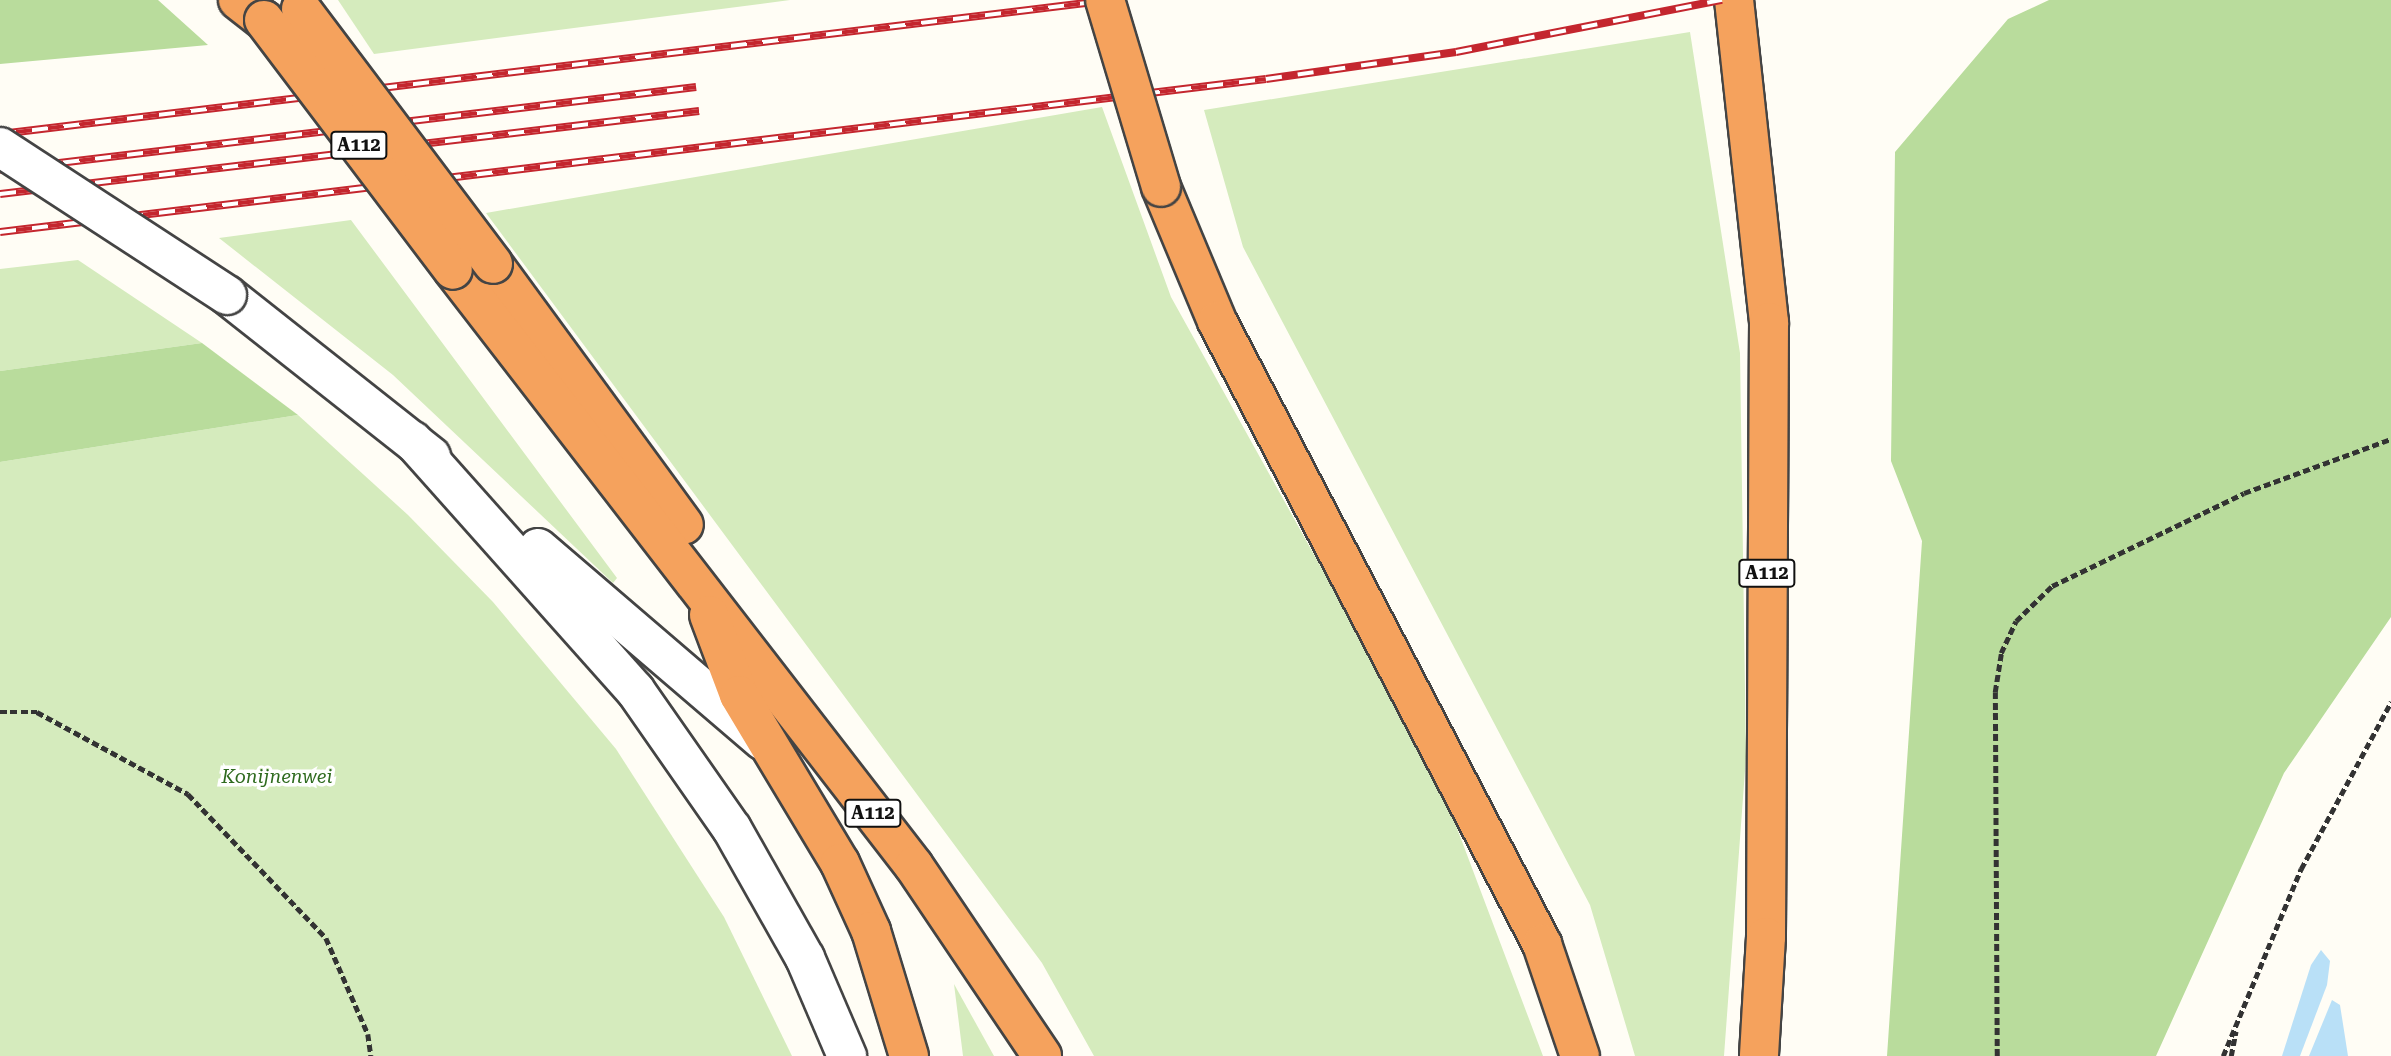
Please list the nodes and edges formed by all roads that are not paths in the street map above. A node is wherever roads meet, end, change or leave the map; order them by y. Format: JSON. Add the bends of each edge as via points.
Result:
{"nodes":[{"id":1,"x":1105,"y":0,"type":"edge"},
{"id":2,"x":1734,"y":0,"type":"edge"},
{"id":3,"x":269,"y":6,"type":"edge"},
{"id":4,"x":0,"y":147,"type":"edge"},
{"id":5,"x":413,"y":441,"type":"junction"},
{"id":6,"x":695,"y":577,"type":"junction"},
{"id":7,"x":765,"y":742,"type":"junction"},
{"id":8,"x":847,"y":1056,"type":"edge"},
{"id":9,"x":909,"y":1056,"type":"edge"},
{"id":10,"x":1042,"y":1056,"type":"edge"},
{"id":11,"x":1048,"y":1056,"type":"edge"},
{"id":12,"x":1580,"y":1056,"type":"edge"},
{"id":13,"x":1759,"y":1056,"type":"edge"}],
"edges":[{"from":1,"to":12,"type":"highway","bridge":true,"via":[[1161,187],[1217,321],[1542,944]]},
{"from":2,"to":13,"type":"highway","number":"A112","via":[[1748,91],[1769,323],[1766,937]]},
{"from":3,"to":6,"type":"highway","number":"A112","bridge":true,"via":[[453,270]]},
{"from":3,"to":11,"type":"highway","bridge":true,"via":[[493,264],[934,857],[991,941]]},
{"from":4,"to":5,"type":"lane","bridge":true,"via":[[227,295]]},
{"from":5,"to":7,"type":"lane"},
{"from":5,"to":8,"type":"lane","via":[[635,690],[738,840],[805,958]]},
{"from":6,"to":7,"type":"highway","via":[[739,695]]},
{"from":6,"to":10,"type":"highway","number":"A112","via":[[914,866]]},
{"from":7,"to":9,"type":"highway","via":[[841,863],[871,931]]}]}
